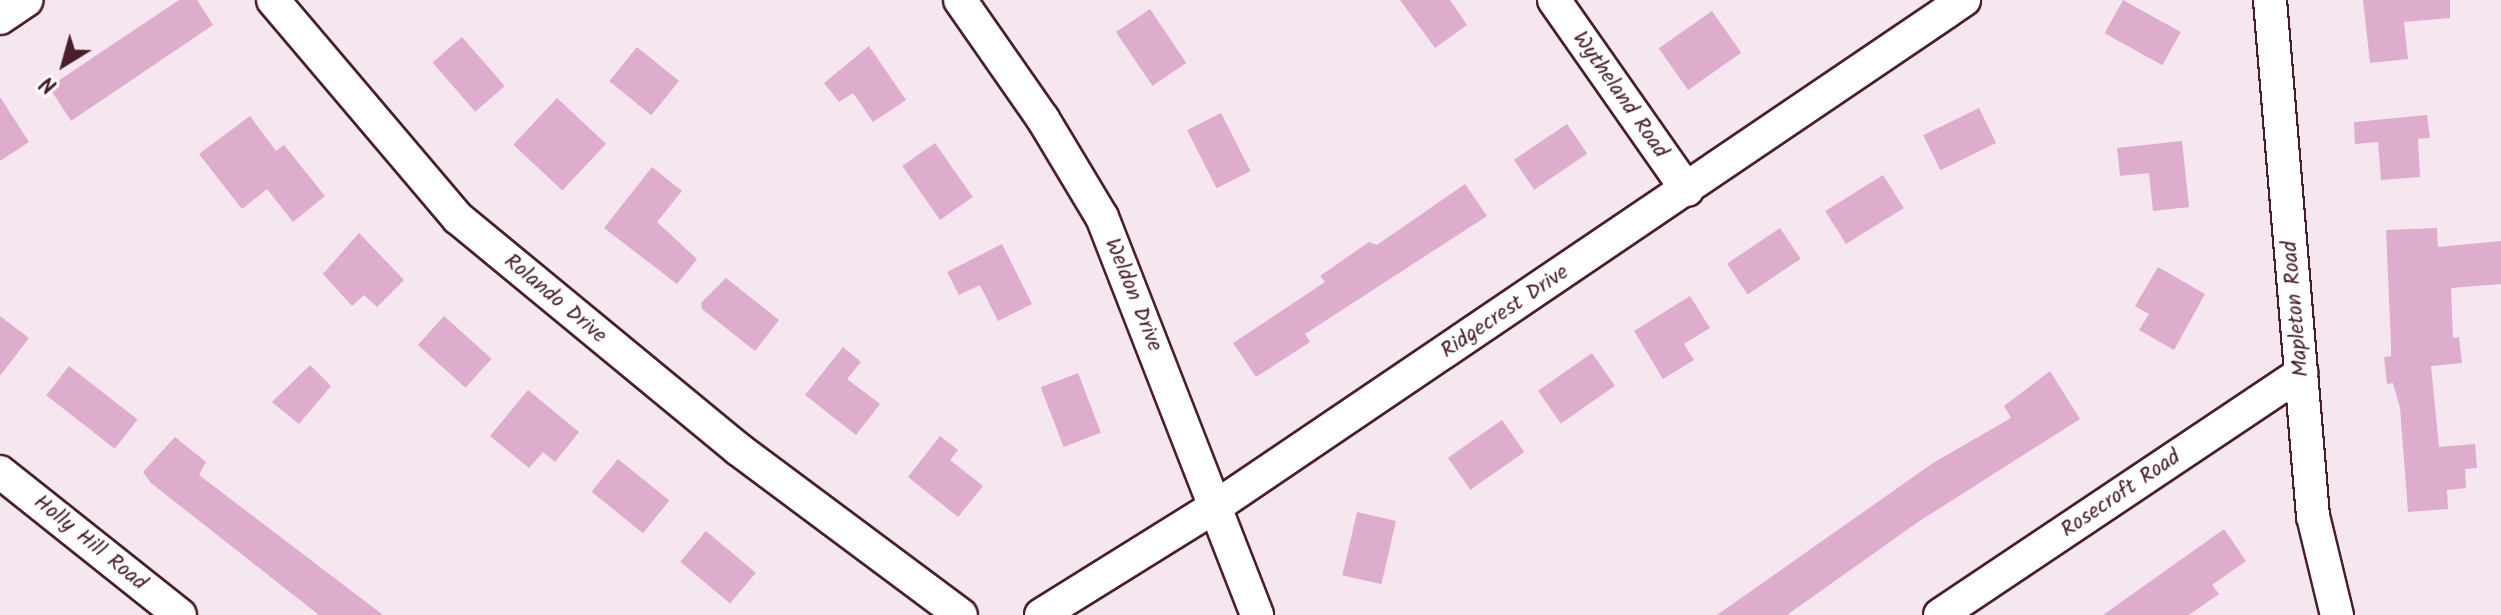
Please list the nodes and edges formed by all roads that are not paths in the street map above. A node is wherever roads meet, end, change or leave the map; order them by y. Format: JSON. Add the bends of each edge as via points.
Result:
{"nodes":[{"id":1,"x":27,"y":0,"type":"edge"},
{"id":2,"x":273,"y":0,"type":"edge"},
{"id":3,"x":960,"y":0,"type":"edge"},
{"id":4,"x":1554,"y":0,"type":"edge"},
{"id":5,"x":1964,"y":0,"type":"edge"},
{"id":6,"x":2270,"y":0,"type":"edge"},
{"id":7,"x":0,"y":18,"type":"edge"},
{"id":8,"x":1687,"y":190,"type":"junction"},
{"id":9,"x":2302,"y":373,"type":"junction"},
{"id":10,"x":0,"y":472,"type":"edge"},
{"id":11,"x":1218,"y":505,"type":"junction"},
{"id":12,"x":180,"y":615,"type":"edge"},
{"id":13,"x":961,"y":615,"type":"edge"},
{"id":14,"x":1041,"y":615,"type":"edge"},
{"id":15,"x":1257,"y":615,"type":"edge"},
{"id":16,"x":1940,"y":615,"type":"edge"},
{"id":17,"x":2337,"y":615,"type":"edge"}],
"edges":[{"from":1,"to":7,"type":"street"},
{"from":2,"to":13,"type":"street","name":"Rolando Drive","via":[[458,218],[738,449]]},
{"from":3,"to":11,"type":"street","name":"Weldon Drive","via":[[1102,217]]},
{"from":4,"to":8,"type":"street","name":"Wytheland Road"},
{"from":5,"to":8,"type":"street","name":"Ridgecrest Drive"},
{"from":6,"to":9,"type":"street","name":"Mapleton Road"},
{"from":8,"to":11,"type":"street","name":"Ridgecrest Drive"},
{"from":9,"to":16,"type":"street","name":"Rosecroft Road"},
{"from":9,"to":17,"type":"street","name":"Mapleton Road","via":[[2313,516]]},
{"from":10,"to":12,"type":"street","name":"Holly Hill Road"},
{"from":11,"to":14,"type":"street","name":"Ridgecrest Drive"},
{"from":11,"to":15,"type":"street","name":"Weldon Drive"}]}
